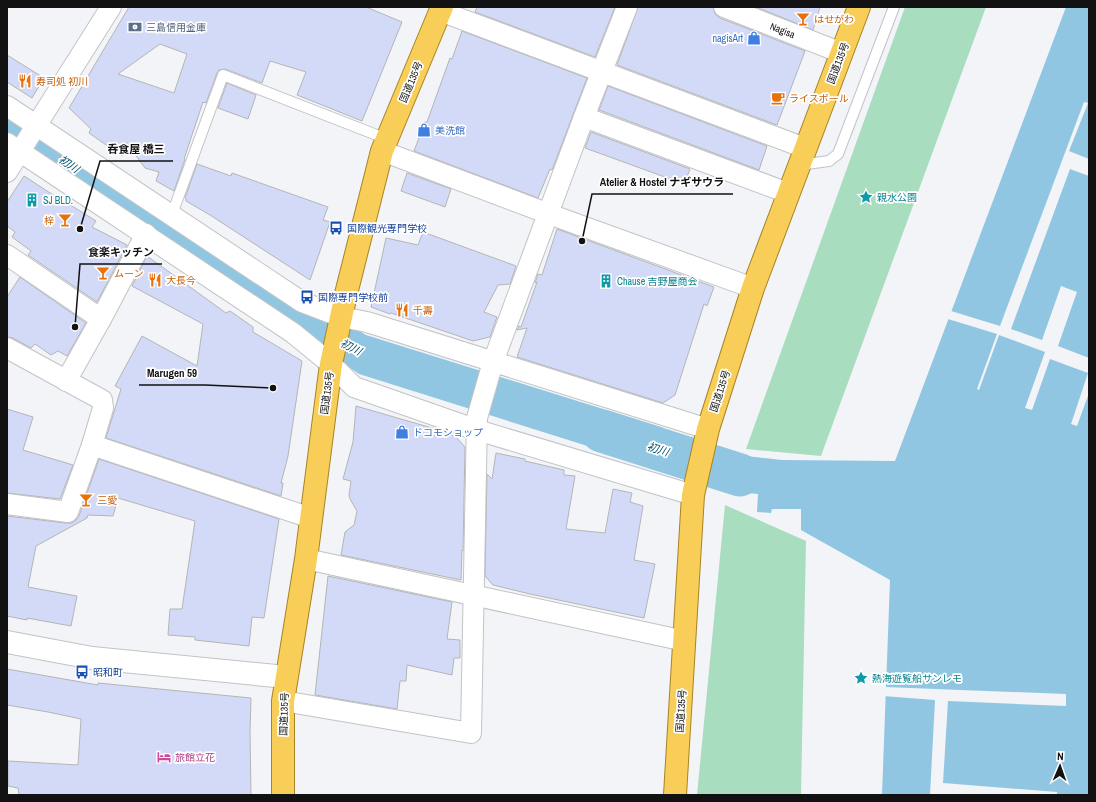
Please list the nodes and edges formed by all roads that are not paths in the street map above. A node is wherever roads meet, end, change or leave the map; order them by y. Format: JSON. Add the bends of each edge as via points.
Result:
{"nodes":[{"id":1,"x":110,"y":7,"type":"edge"},
{"id":2,"x":627,"y":7,"type":"edge"},
{"id":3,"x":859,"y":7,"type":"edge"},
{"id":4,"x":894,"y":7,"type":"edge"},
{"id":5,"x":730,"y":8,"type":"edge"},
{"id":6,"x":441,"y":9,"type":"edge"},
{"id":7,"x":842,"y":52,"type":"junction"},
{"id":8,"x":602,"y":71,"type":"junction"},
{"id":9,"x":7,"y":106,"type":"edge"},
{"id":10,"x":584,"y":118,"type":"junction"},
{"id":11,"x":37,"y":125,"type":"junction"},
{"id":12,"x":384,"y":145,"type":"junction"},
{"id":13,"x":13,"y":147,"type":"edge"},
{"id":14,"x":802,"y":156,"type":"junction"},
{"id":15,"x":7,"y":172,"type":"edge"},
{"id":16,"x":788,"y":193,"type":"junction"},
{"id":17,"x":549,"y":214,"type":"junction"},
{"id":18,"x":171,"y":217,"type":"junction"},
{"id":19,"x":146,"y":234,"type":"junction"},
{"id":20,"x":7,"y":254,"type":"edge"},
{"id":21,"x":753,"y":288,"type":"junction"},
{"id":22,"x":341,"y":317,"type":"junction"},
{"id":23,"x":101,"y":319,"type":"junction"},
{"id":24,"x":7,"y":348,"type":"edge"},
{"id":25,"x":493,"y":362,"type":"junction"},
{"id":26,"x":331,"y":364,"type":"junction"},
{"id":27,"x":66,"y":381,"type":"junction"},
{"id":28,"x":477,"y":424,"type":"junction"},
{"id":29,"x":708,"y":429,"type":"junction"},
{"id":30,"x":92,"y":445,"type":"junction"},
{"id":31,"x":693,"y":495,"type":"junction"},
{"id":32,"x":7,"y":504,"type":"edge"},
{"id":33,"x":311,"y":518,"type":"junction"},
{"id":34,"x":306,"y":560,"type":"junction"},
{"id":35,"x":474,"y":595,"type":"junction"},
{"id":36,"x":685,"y":641,"type":"junction"},
{"id":37,"x":7,"y":642,"type":"edge"},
{"id":38,"x":286,"y":677,"type":"junction"},
{"id":39,"x":283,"y":701,"type":"junction"},
{"id":40,"x":283,"y":795,"type":"edge"},
{"id":41,"x":675,"y":795,"type":"edge"}],
"edges":[{"from":1,"to":11,"type":"street"},
{"from":2,"to":8,"type":"street"},
{"from":3,"to":7,"type":"highway","name":"国道135号"},
{"from":4,"to":14,"type":"lane","via":[[838,154],[829,161]]},
{"from":5,"to":7,"type":"street","name":"Nagisa"},
{"from":6,"to":8,"type":"street"},
{"from":6,"to":12,"type":"highway","name":"国道135号"},
{"from":7,"to":14,"type":"highway","name":"国道135号"},
{"from":8,"to":10,"type":"street"},
{"from":8,"to":14,"type":"street"},
{"from":9,"to":11,"type":"street"},
{"from":10,"to":16,"type":"street"},
{"from":10,"to":17,"type":"street"},
{"from":11,"to":13,"type":"street"},
{"from":11,"to":18,"type":"street"},
{"from":12,"to":17,"type":"street"},
{"from":12,"to":18,"type":"lane","via":[[223,75]]},
{"from":12,"to":22,"type":"highway","name":"国道135号"},
{"from":13,"to":15,"type":"street"},
{"from":13,"to":19,"type":"street"},
{"from":14,"to":16,"type":"highway","name":"国道135号"},
{"from":16,"to":21,"type":"highway","name":"国道135号"},
{"from":17,"to":21,"type":"street"},
{"from":17,"to":25,"type":"street"},
{"from":18,"to":22,"type":"street","via":[[302,302]]},
{"from":19,"to":23,"type":"street"},
{"from":19,"to":26,"type":"street","via":[[293,333]]},
{"from":20,"to":23,"type":"street"},
{"from":21,"to":29,"type":"highway","name":"国道135号"},
{"from":22,"to":25,"type":"street","via":[[368,322]]},
{"from":22,"to":26,"type":"highway","name":"国道135号"},
{"from":23,"to":27,"type":"street"},
{"from":24,"to":27,"type":"street"},
{"from":25,"to":28,"type":"street"},
{"from":25,"to":29,"type":"street"},
{"from":26,"to":28,"type":"street","via":[[354,387]]},
{"from":26,"to":33,"type":"highway","name":"国道135号"},
{"from":27,"to":30,"type":"street","via":[[102,400],[103,408]]},
{"from":28,"to":31,"type":"street"},
{"from":28,"to":35,"type":"street"},
{"from":29,"to":31,"type":"highway","name":"国道135号"},
{"from":30,"to":32,"type":"street","via":[[68,512]]},
{"from":30,"to":33,"type":"street"},
{"from":31,"to":36,"type":"highway","name":"国道135号"},
{"from":33,"to":34,"type":"highway","name":"国道135号"},
{"from":34,"to":35,"type":"street"},
{"from":34,"to":38,"type":"highway","name":"国道135号"},
{"from":35,"to":36,"type":"street"},
{"from":35,"to":39,"type":"street","via":[[471,733]]},
{"from":36,"to":41,"type":"highway","name":"国道135号"},
{"from":37,"to":38,"type":"street","via":[[92,658]]},
{"from":38,"to":39,"type":"highway","name":"国道135号"},
{"from":39,"to":40,"type":"highway","name":"国道135号"}]}
